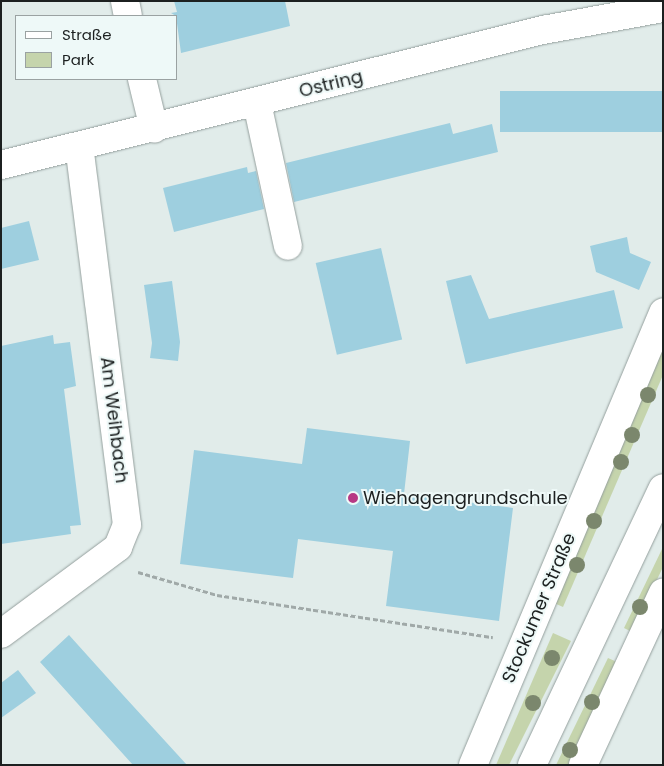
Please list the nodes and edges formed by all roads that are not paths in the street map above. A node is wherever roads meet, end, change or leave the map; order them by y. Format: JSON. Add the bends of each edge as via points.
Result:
{"nodes":[{"id":1,"x":124,"y":1,"type":"edge"},
{"id":2,"x":663,"y":8,"type":"edge"},
{"id":3,"x":128,"y":15,"type":"edge"},
{"id":4,"x":142,"y":80,"type":"edge"},
{"id":5,"x":257,"y":103,"type":"junction"},
{"id":6,"x":154,"y":129,"type":"junction"},
{"id":7,"x":79,"y":147,"type":"junction"},
{"id":8,"x":1,"y":165,"type":"edge"},
{"id":9,"x":288,"y":246,"type":"dead end"},
{"id":10,"x":663,"y":312,"type":"edge"},
{"id":11,"x":663,"y":488,"type":"edge"},
{"id":12,"x":663,"y":593,"type":"edge"},
{"id":13,"x":1,"y":634,"type":"edge"},
{"id":14,"x":473,"y":765,"type":"edge"},
{"id":15,"x":532,"y":765,"type":"edge"},
{"id":16,"x":583,"y":765,"type":"edge"}],
"edges":[{"from":1,"to":3,"type":"street"},
{"from":2,"to":5,"type":"street","name":"Ostring","via":[[543,30]]},
{"from":4,"to":6,"type":"street"},
{"from":5,"to":6,"type":"street","name":"Ostring"},
{"from":5,"to":9,"type":"street"},
{"from":6,"to":7,"type":"street","name":"Ostring"},
{"from":7,"to":8,"type":"street","name":"Ostring"},
{"from":7,"to":13,"type":"street","name":"Am Weihbach","via":[[126,525],[118,546]]},
{"from":10,"to":14,"type":"street","name":"Stockumer Straße"},
{"from":11,"to":15,"type":"street"},
{"from":12,"to":16,"type":"street"}]}
